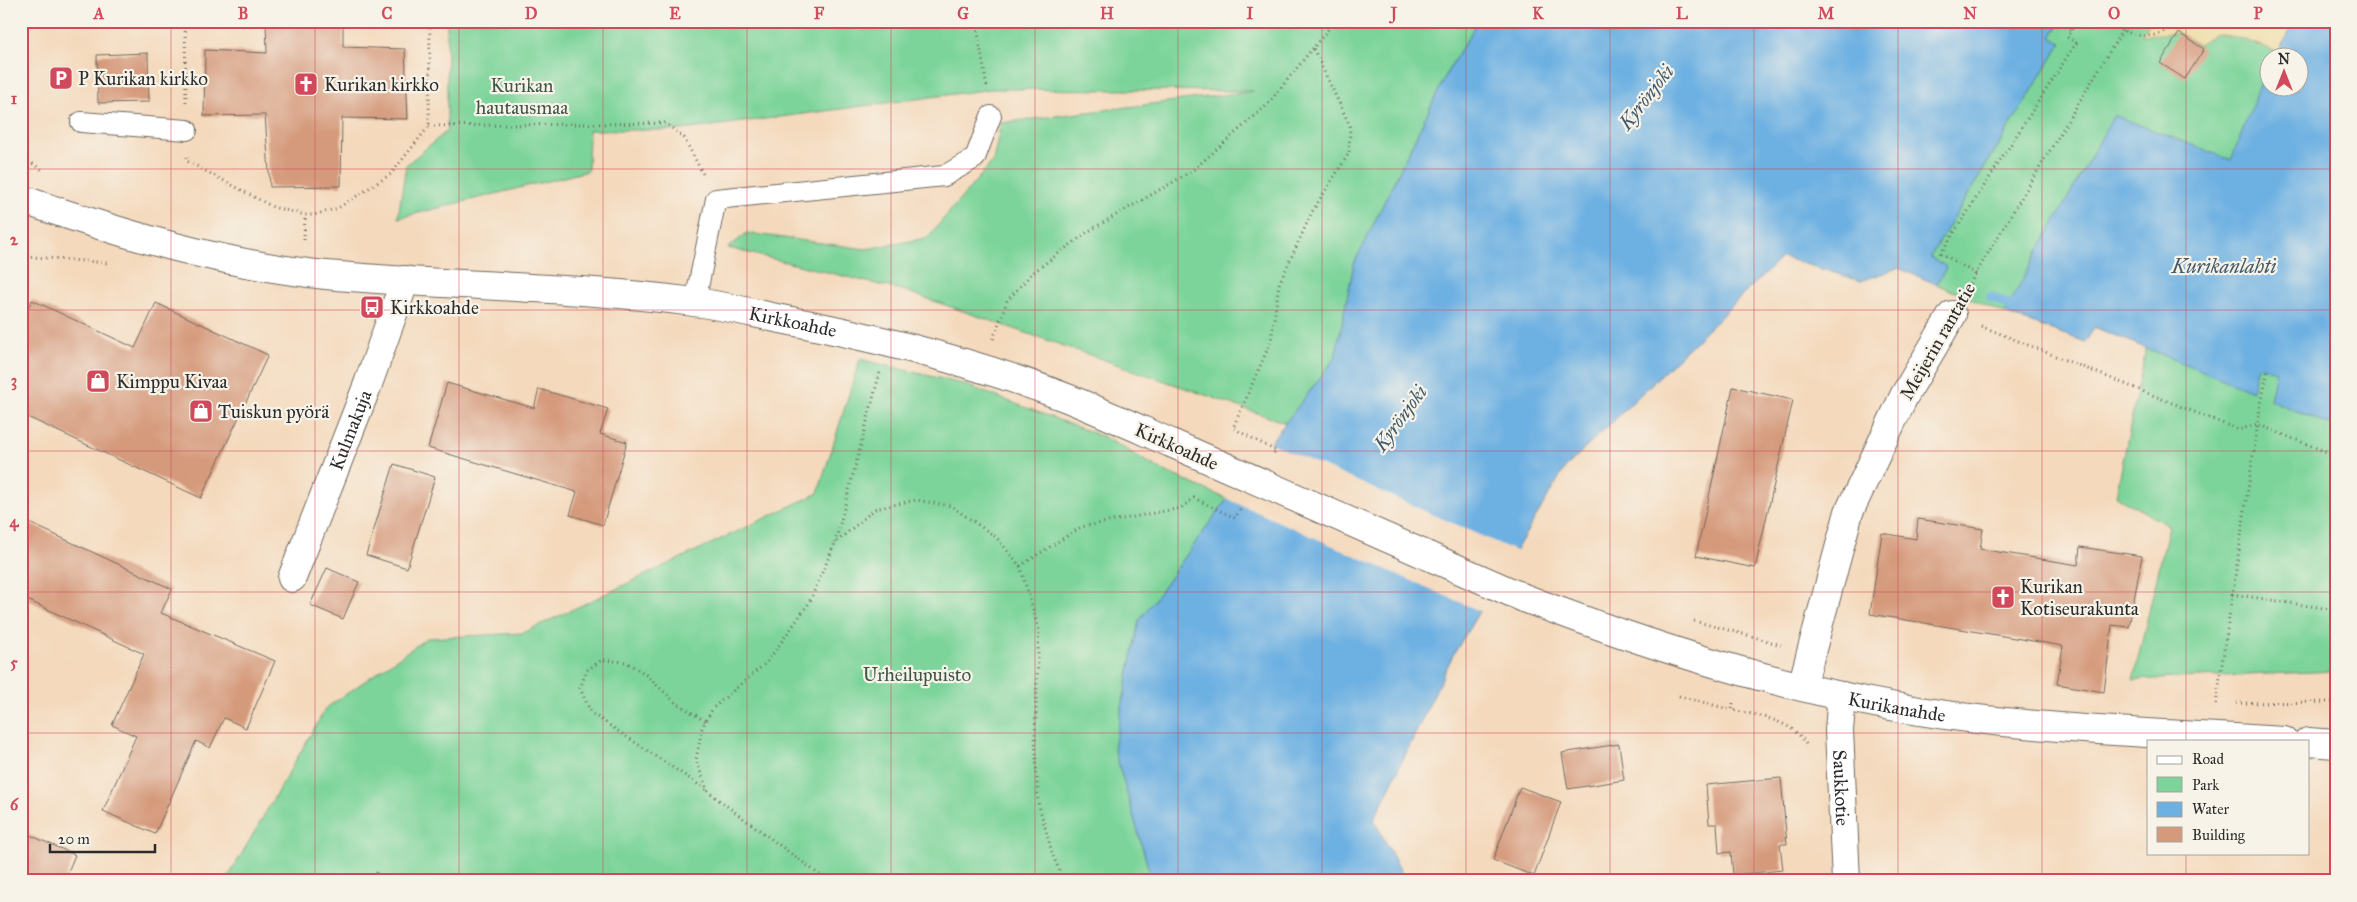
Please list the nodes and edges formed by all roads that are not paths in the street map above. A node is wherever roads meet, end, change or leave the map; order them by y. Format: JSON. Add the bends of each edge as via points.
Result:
{"nodes":[{"id":1,"x":991,"y":116,"type":"road end"},
{"id":2,"x":81,"y":122,"type":"dead end"},
{"id":3,"x":187,"y":130,"type":"road end"},
{"id":4,"x":21,"y":199,"type":"edge"},
{"id":5,"x":405,"y":280,"type":"junction"},
{"id":6,"x":695,"y":302,"type":"junction"},
{"id":7,"x":1952,"y":315,"type":"road end"},
{"id":8,"x":292,"y":578,"type":"dead end"},
{"id":9,"x":1524,"y":598,"type":"joint"},
{"id":10,"x":1802,"y":686,"type":"junction"},
{"id":11,"x":1842,"y":696,"type":"junction"},
{"id":12,"x":2268,"y":740,"type":"edge"},
{"id":13,"x":2310,"y":742,"type":"edge"},
{"id":14,"x":2336,"y":744,"type":"edge"},
{"id":15,"x":1846,"y":881,"type":"edge"}],
"edges":[{"from":1,"to":6,"type":"lane","via":[[975,158],[944,176],[716,199]]},
{"from":2,"to":3,"type":"lane"},
{"from":4,"to":5,"type":"main road","name":"Kirkkoahde","via":[[128,234],[239,261],[324,274]]},
{"from":5,"to":6,"type":"main road","name":"Kirkkoahde","via":[[549,288]]},
{"from":5,"to":8,"type":"main road","name":"Kulmakuja"},
{"from":6,"to":9,"type":"main road","name":"Kirkkoahde","bridge":true,"via":[[889,342],[1067,398]]},
{"from":7,"to":10,"type":"main road","name":"Meijerin rantatie","via":[[1904,396],[1849,512]]},
{"from":9,"to":10,"type":"main road","name":"Kurikanahde","via":[[1620,635],[1739,671]]},
{"from":10,"to":11,"type":"main road","name":"Kurikanahde"},
{"from":11,"to":12,"type":"main road","name":"Kurikanahde","via":[[1968,718]]},
{"from":11,"to":15,"type":"main road","name":"Saukkotie","via":[[1839,730]]},
{"from":13,"to":14,"type":"main road"}]}
